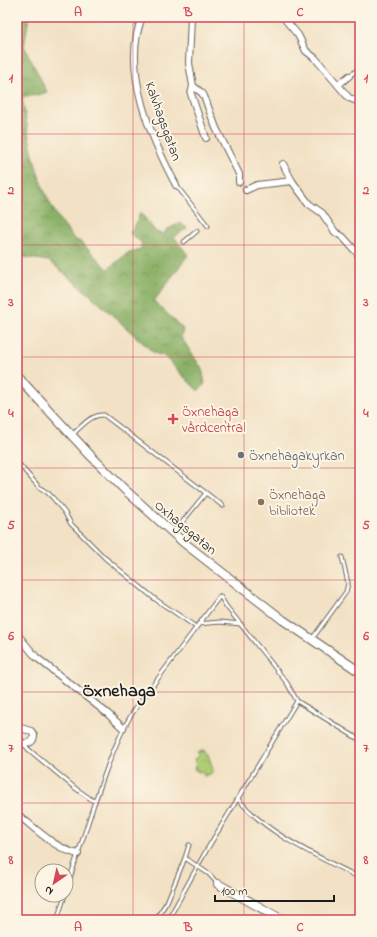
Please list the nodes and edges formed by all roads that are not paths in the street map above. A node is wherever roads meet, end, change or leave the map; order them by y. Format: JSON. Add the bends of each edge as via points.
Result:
{"nodes":[{"id":1,"x":142,"y":17,"type":"edge"},
{"id":2,"x":190,"y":17,"type":"edge"},
{"id":3,"x":283,"y":17,"type":"edge"},
{"id":4,"x":358,"y":17,"type":"edge"},
{"id":5,"x":360,"y":20,"type":"edge"},
{"id":6,"x":360,"y":68,"type":"edge"},
{"id":7,"x":350,"y":76,"type":"joint"},
{"id":8,"x":338,"y":85,"type":"junction"},
{"id":9,"x":193,"y":86,"type":"junction"},
{"id":10,"x":360,"y":102,"type":"edge"},
{"id":11,"x":206,"y":138,"type":"dead end"},
{"id":12,"x":283,"y":164,"type":"dead end"},
{"id":13,"x":292,"y":180,"type":"junction"},
{"id":14,"x":239,"y":182,"type":"dead end"},
{"id":15,"x":176,"y":185,"type":"joint"},
{"id":16,"x":246,"y":190,"type":"dead end"},
{"id":17,"x":208,"y":226,"type":"dead end"},
{"id":18,"x":197,"y":231,"type":"dead end"},
{"id":19,"x":184,"y":242,"type":"dead end"},
{"id":20,"x":360,"y":256,"type":"edge"},
{"id":21,"x":17,"y":376,"type":"edge"},
{"id":22,"x":72,"y":436,"type":"junction"},
{"id":23,"x":17,"y":462,"type":"edge"},
{"id":24,"x":206,"y":493,"type":"junction"},
{"id":25,"x":223,"y":506,"type":"dead end"},
{"id":26,"x":173,"y":533,"type":"junction"},
{"id":27,"x":342,"y":557,"type":"dead end"},
{"id":28,"x":241,"y":624,"type":"junction"},
{"id":29,"x":197,"y":626,"type":"junction"},
{"id":30,"x":17,"y":634,"type":"edge"},
{"id":31,"x":311,"y":640,"type":"junction"},
{"id":32,"x":360,"y":672,"type":"edge"},
{"id":33,"x":297,"y":701,"type":"junction"},
{"id":34,"x":17,"y":727,"type":"edge"},
{"id":35,"x":123,"y":728,"type":"junction"},
{"id":36,"x":17,"y":738,"type":"edge"},
{"id":37,"x":360,"y":740,"type":"edge"},
{"id":38,"x":24,"y":744,"type":"junction"},
{"id":39,"x":238,"y":799,"type":"junction"},
{"id":40,"x":95,"y":802,"type":"junction"},
{"id":41,"x":17,"y":814,"type":"edge"},
{"id":42,"x":190,"y":845,"type":"dead end"},
{"id":43,"x":78,"y":854,"type":"junction"},
{"id":44,"x":185,"y":858,"type":"junction"},
{"id":45,"x":74,"y":866,"type":"edge"},
{"id":46,"x":197,"y":867,"type":"junction"},
{"id":47,"x":360,"y":878,"type":"edge"},
{"id":48,"x":218,"y":884,"type":"joint"},
{"id":49,"x":62,"y":903,"type":"edge"},
{"id":50,"x":57,"y":920,"type":"edge"},
{"id":51,"x":155,"y":920,"type":"edge"},
{"id":52,"x":168,"y":920,"type":"edge"},
{"id":53,"x":283,"y":920,"type":"edge"}],
"edges":[{"from":1,"to":15,"type":"street","name":"Kalvhagsgatan","via":[[135,43],[136,81],[157,145]]},
{"from":2,"to":9,"type":"street","via":[[189,63]]},
{"from":3,"to":8,"type":"street","via":[[298,35],[306,51]]},
{"from":4,"to":5,"type":"street"},
{"from":6,"to":7,"type":"lane"},
{"from":7,"to":8,"type":"street"},
{"from":8,"to":10,"type":"street","via":[[349,98]]},
{"from":9,"to":11,"type":"street","via":[[191,94]]},
{"from":9,"to":14,"type":"street","via":[[204,96],[238,174]]},
{"from":12,"to":13,"type":"street"},
{"from":13,"to":16,"type":"street","via":[[257,185]]},
{"from":13,"to":20,"type":"street","via":[[309,204],[322,213],[335,232]]},
{"from":15,"to":17,"type":"lane"},
{"from":18,"to":19,"type":"lane"},
{"from":21,"to":22,"type":"street","name":"Oxhagsgatan"},
{"from":22,"to":24,"type":"lane","via":[[93,416],[104,415]]},
{"from":22,"to":26,"type":"street","name":"Oxhagsgatan","via":[[124,490]]},
{"from":23,"to":29,"type":"lane","via":[[38,487],[48,492],[71,524],[105,558],[155,599]]},
{"from":24,"to":25,"type":"lane"},
{"from":24,"to":26,"type":"lane"},
{"from":26,"to":31,"type":"street","name":"Oxhagsgatan"},
{"from":27,"to":31,"type":"lane","via":[[348,583],[346,592]]},
{"from":28,"to":29,"type":"lane","via":[[220,622]]},
{"from":28,"to":29,"type":"lane","via":[[220,596]]},
{"from":28,"to":33,"type":"lane","via":[[287,683]]},
{"from":29,"to":35,"type":"lane"},
{"from":30,"to":35,"type":"street","via":[[36,657]]},
{"from":31,"to":32,"type":"street","name":"Oxhagsgatan"},
{"from":33,"to":37,"type":"lane"},
{"from":33,"to":39,"type":"lane"},
{"from":34,"to":38,"type":"street","via":[[34,735],[33,741]]},
{"from":35,"to":40,"type":"lane"},
{"from":36,"to":38,"type":"street"},
{"from":38,"to":40,"type":"lane"},
{"from":39,"to":46,"type":"lane"},
{"from":39,"to":47,"type":"lane","via":[[263,824]]},
{"from":40,"to":43,"type":"lane"},
{"from":41,"to":43,"type":"street","via":[[58,846]]},
{"from":42,"to":44,"type":"lane"},
{"from":43,"to":45,"type":"lane"},
{"from":44,"to":46,"type":"lane"},
{"from":44,"to":51,"type":"lane","via":[[166,902]]},
{"from":46,"to":48,"type":"lane","via":[[209,874]]},
{"from":46,"to":52,"type":"lane"},
{"from":48,"to":53,"type":"street"},
{"from":49,"to":50,"type":"lane"}]}
